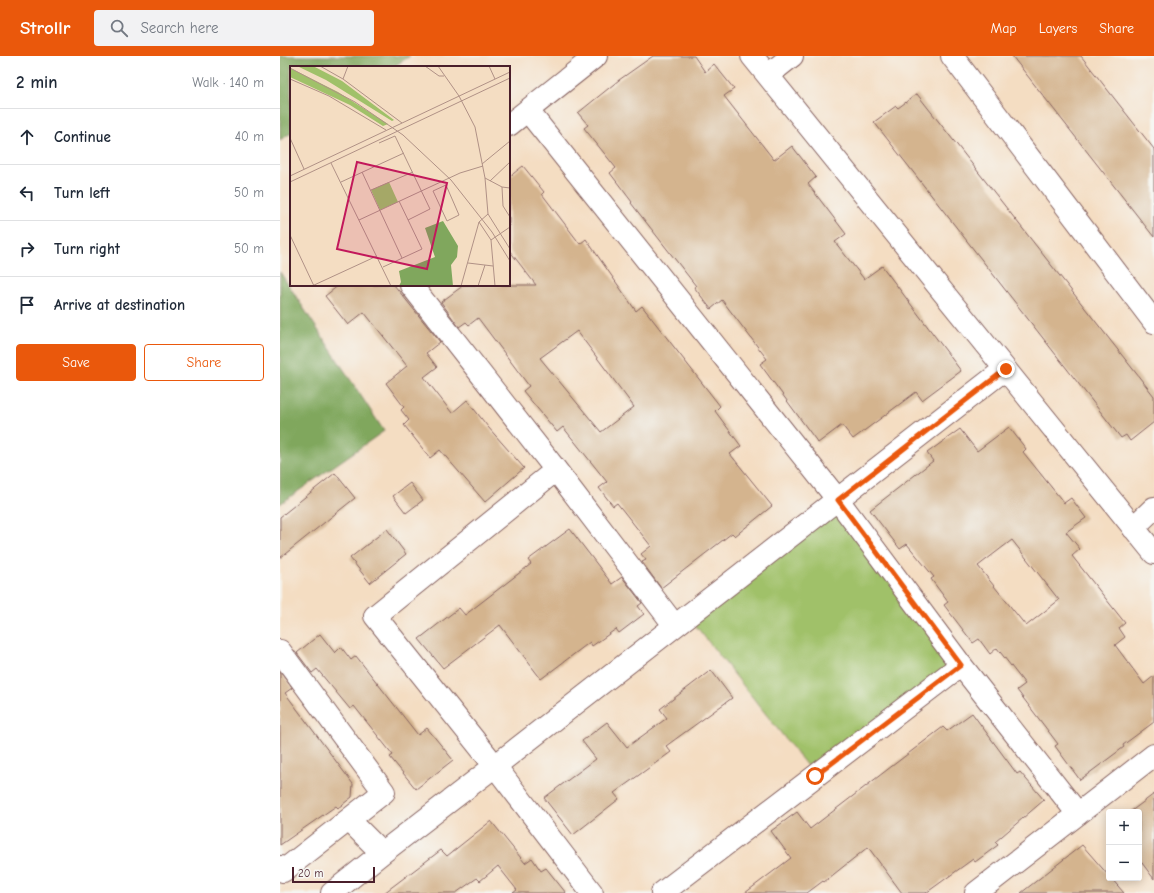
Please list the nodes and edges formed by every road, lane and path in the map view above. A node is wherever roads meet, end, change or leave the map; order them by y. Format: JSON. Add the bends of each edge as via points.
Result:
{"nodes":[{"id":1,"x":596,"y":56,"type":"edge"},
{"id":2,"x":752,"y":56,"type":"edge"},
{"id":3,"x":792,"y":56,"type":"edge"},
{"id":4,"x":952,"y":56,"type":"edge"},
{"id":5,"x":768,"y":75,"type":"junction"},
{"id":6,"x":528,"y":111,"type":"junction"},
{"id":7,"x":510,"y":124,"type":"edge"},
{"id":8,"x":412,"y":286,"type":"edge"},
{"id":9,"x":1154,"y":322,"type":"edge"},
{"id":10,"x":1006,"y":369,"type":"junction"},
{"id":11,"x":556,"y":470,"type":"junction"},
{"id":12,"x":838,"y":500,"type":"junction"},
{"id":13,"x":1154,"y":508,"type":"edge"},
{"id":14,"x":1133,"y":528,"type":"junction"},
{"id":15,"x":1154,"y":553,"type":"edge"},
{"id":16,"x":675,"y":626,"type":"junction"},
{"id":17,"x":280,"y":651,"type":"edge"},
{"id":18,"x":961,"y":665,"type":"junction"},
{"id":19,"x":1154,"y":755,"type":"edge"},
{"id":20,"x":495,"y":766,"type":"junction"},
{"id":21,"x":1078,"y":814,"type":"junction"},
{"id":22,"x":349,"y":820,"type":"junction"},
{"id":23,"x":382,"y":853,"type":"junction"},
{"id":24,"x":280,"y":867,"type":"edge"},
{"id":25,"x":332,"y":893,"type":"edge"},
{"id":26,"x":592,"y":893,"type":"edge"},
{"id":27,"x":662,"y":893,"type":"edge"},
{"id":28,"x":976,"y":893,"type":"edge"}],
"edges":[{"from":1,"to":6,"type":"street"},
{"from":2,"to":5,"type":"street"},
{"from":3,"to":5,"type":"street"},
{"from":4,"to":9,"type":"street"},
{"from":5,"to":10,"type":"street"},
{"from":6,"to":7,"type":"street"},
{"from":6,"to":12,"type":"street"},
{"from":8,"to":11,"type":"street"},
{"from":10,"to":12,"type":"street"},
{"from":10,"to":14,"type":"street"},
{"from":11,"to":16,"type":"street"},
{"from":11,"to":20,"type":"street","via":[[375,616]]},
{"from":12,"to":16,"type":"street"},
{"from":12,"to":18,"type":"street"},
{"from":13,"to":14,"type":"street"},
{"from":14,"to":15,"type":"street"},
{"from":16,"to":20,"type":"street"},
{"from":17,"to":22,"type":"street","via":[[384,792]]},
{"from":18,"to":21,"type":"street"},
{"from":18,"to":27,"type":"street"},
{"from":19,"to":21,"type":"street"},
{"from":20,"to":23,"type":"street"},
{"from":20,"to":26,"type":"street"},
{"from":21,"to":28,"type":"street"},
{"from":22,"to":23,"type":"street"},
{"from":22,"to":24,"type":"street","via":[[283,871]]},
{"from":23,"to":25,"type":"street"}]}
